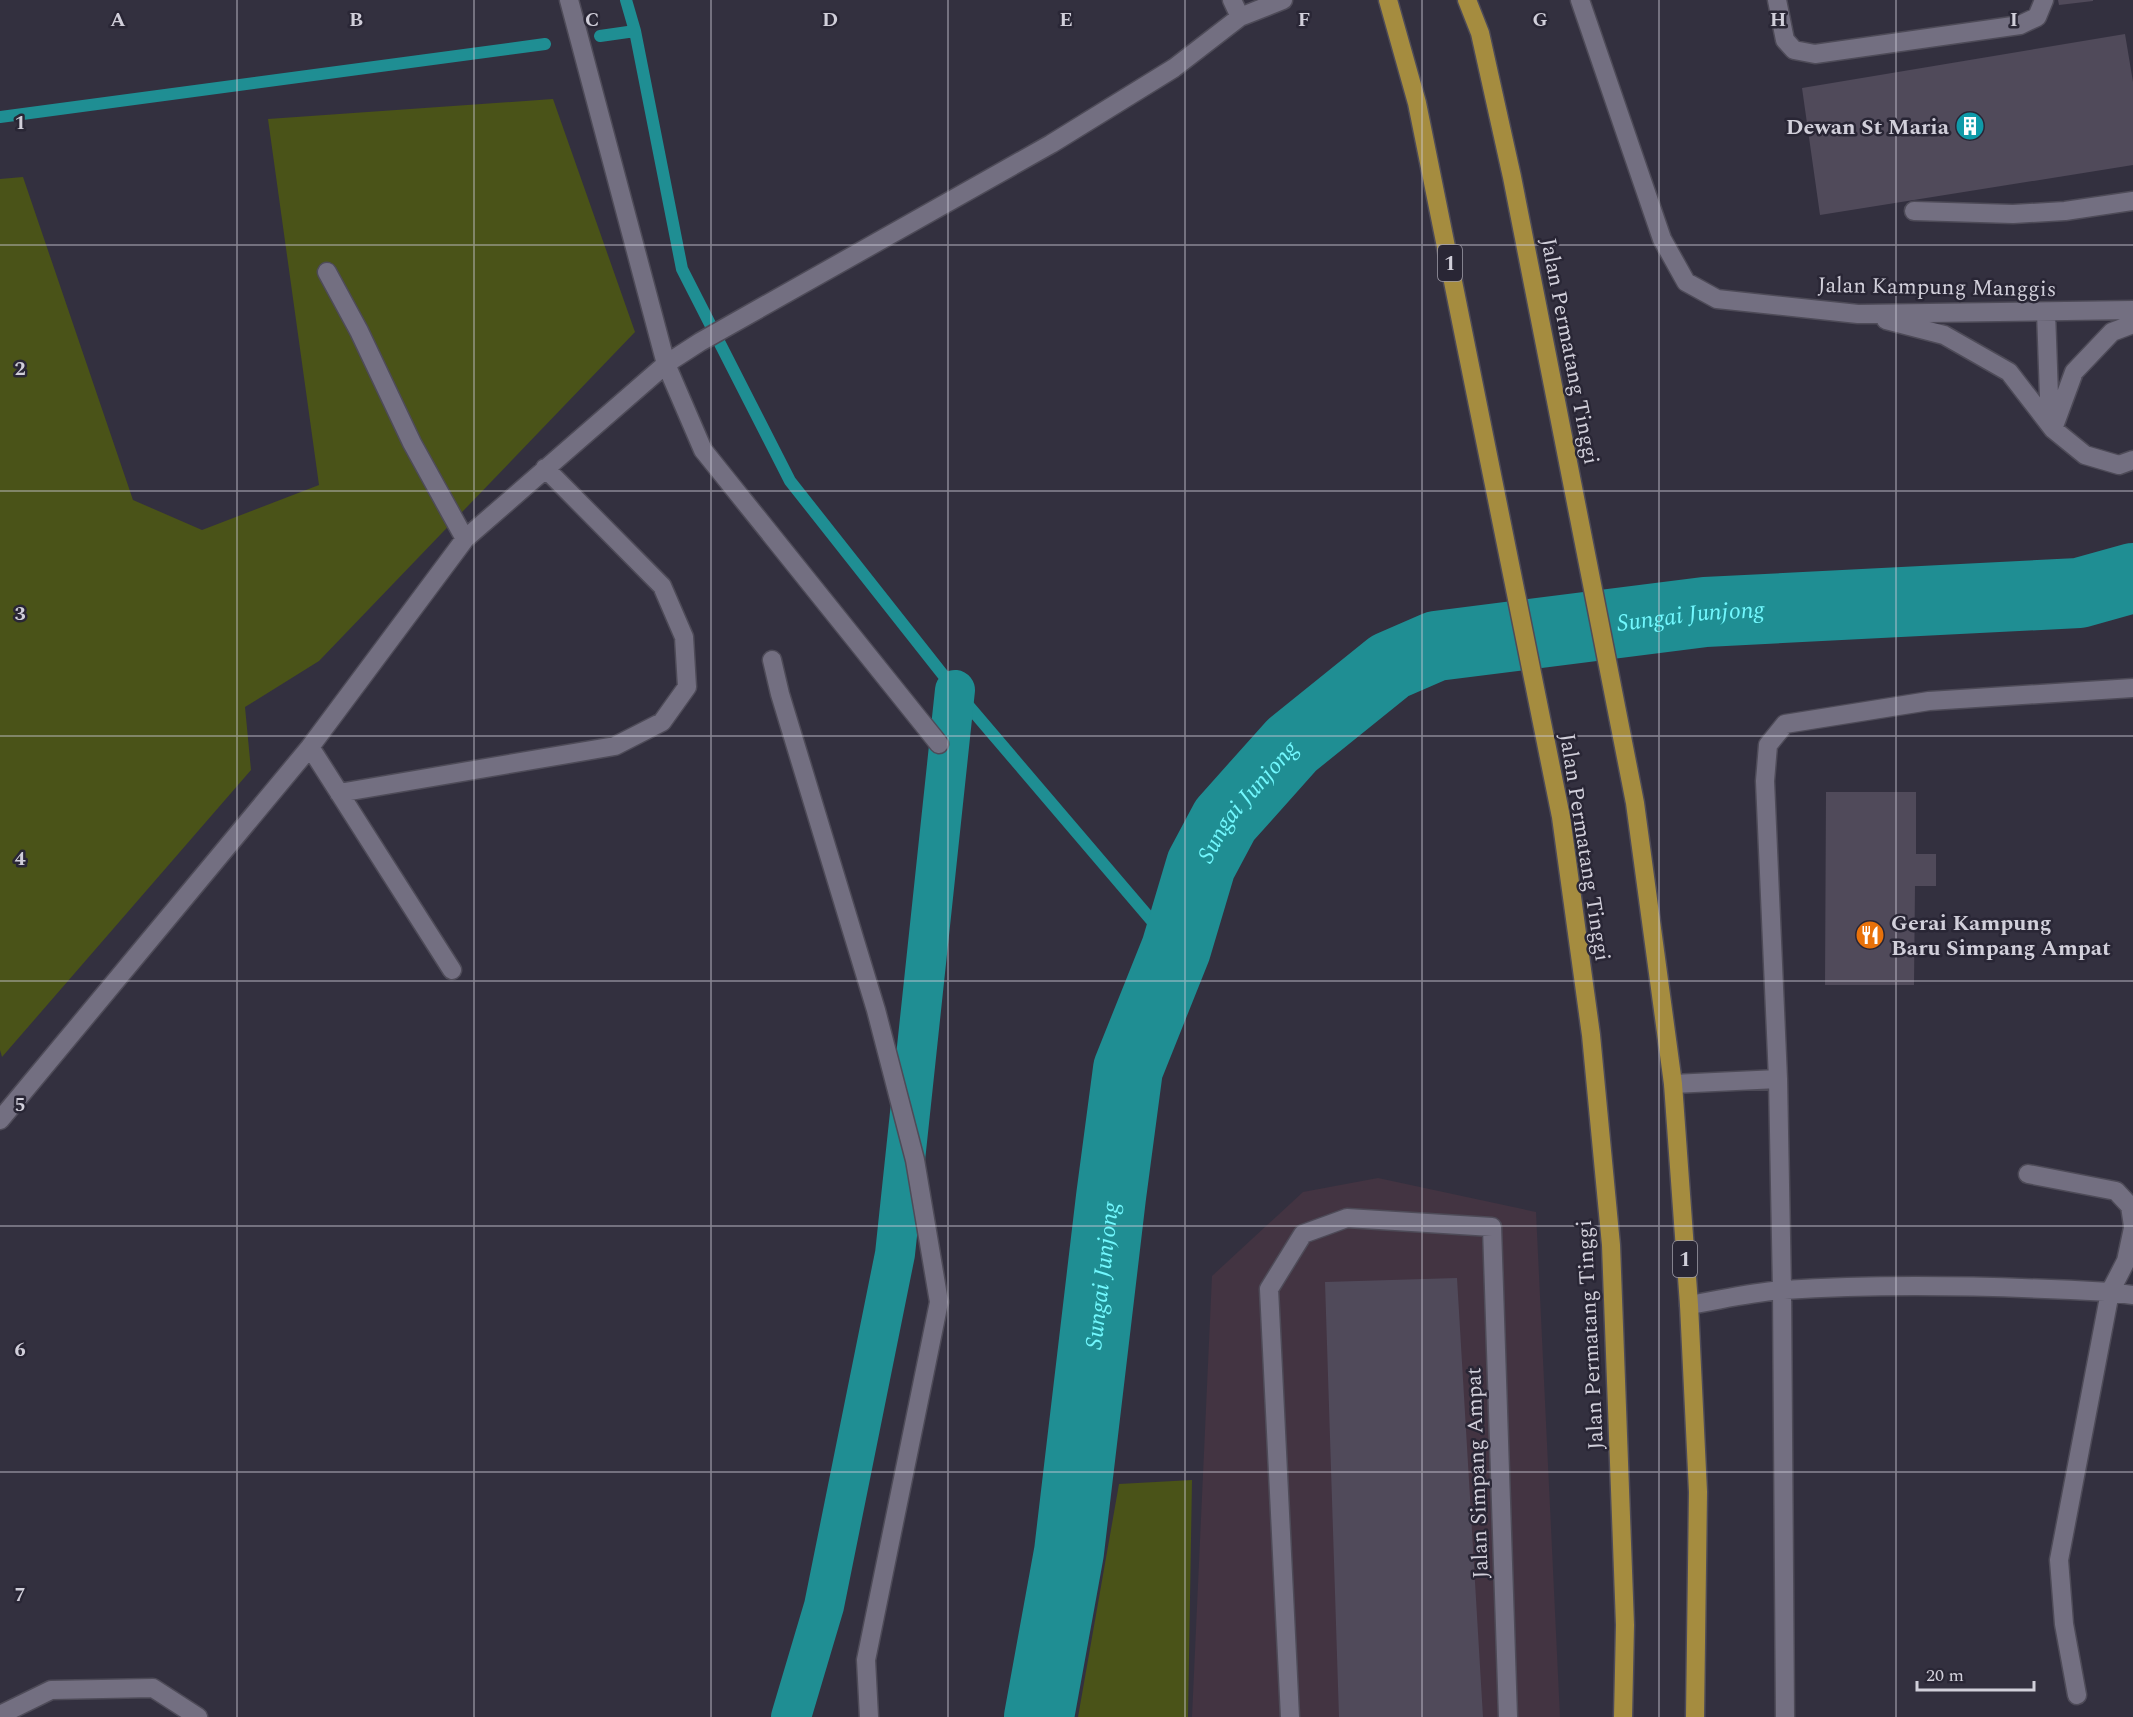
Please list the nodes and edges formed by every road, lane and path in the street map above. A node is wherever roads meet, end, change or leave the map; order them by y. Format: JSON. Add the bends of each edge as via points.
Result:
{"nodes":[{"id":1,"x":569,"y":0,"type":"edge"},
{"id":2,"x":1232,"y":0,"type":"edge"},
{"id":3,"x":1283,"y":0,"type":"edge"},
{"id":4,"x":1388,"y":0,"type":"edge"},
{"id":5,"x":1467,"y":0,"type":"edge"},
{"id":6,"x":1581,"y":0,"type":"edge"},
{"id":7,"x":1777,"y":0,"type":"edge"},
{"id":8,"x":2044,"y":0,"type":"edge"},
{"id":9,"x":1240,"y":17,"type":"junction"},
{"id":10,"x":2133,"y":201,"type":"edge"},
{"id":11,"x":1914,"y":212,"type":"dead end"},
{"id":12,"x":327,"y":272,"type":"dead end"},
{"id":13,"x":2133,"y":310,"type":"edge"},
{"id":14,"x":2046,"y":312,"type":"junction"},
{"id":15,"x":1858,"y":314,"type":"junction"},
{"id":16,"x":2133,"y":324,"type":"edge"},
{"id":17,"x":666,"y":364,"type":"junction"},
{"id":18,"x":2053,"y":429,"type":"junction"},
{"id":19,"x":2133,"y":460,"type":"edge"},
{"id":20,"x":545,"y":468,"type":"junction"},
{"id":21,"x":465,"y":539,"type":"junction"},
{"id":22,"x":772,"y":660,"type":"dead end"},
{"id":23,"x":2133,"y":688,"type":"edge"},
{"id":24,"x":939,"y":744,"type":"dead end"},
{"id":25,"x":310,"y":747,"type":"junction"},
{"id":26,"x":339,"y":793,"type":"junction"},
{"id":27,"x":452,"y":970,"type":"dead end"},
{"id":28,"x":1778,"y":1079,"type":"junction"},
{"id":29,"x":1673,"y":1084,"type":"junction"},
{"id":30,"x":0,"y":1120,"type":"edge"},
{"id":31,"x":2028,"y":1174,"type":"dead end"},
{"id":32,"x":2133,"y":1227,"type":"edge"},
{"id":33,"x":1782,"y":1290,"type":"junction"},
{"id":34,"x":2110,"y":1292,"type":"junction"},
{"id":35,"x":2133,"y":1295,"type":"edge"},
{"id":36,"x":1689,"y":1305,"type":"junction"},
{"id":37,"x":2077,"y":1695,"type":"dead end"},
{"id":38,"x":0,"y":1714,"type":"edge"},
{"id":39,"x":198,"y":1717,"type":"edge"},
{"id":40,"x":869,"y":1717,"type":"edge"},
{"id":41,"x":1290,"y":1717,"type":"edge"},
{"id":42,"x":1508,"y":1717,"type":"edge"},
{"id":43,"x":1623,"y":1717,"type":"edge"},
{"id":44,"x":1695,"y":1717,"type":"edge"},
{"id":45,"x":1785,"y":1717,"type":"edge"}],
"edges":[{"from":1,"to":17,"type":"street"},
{"from":2,"to":9,"type":"street"},
{"from":3,"to":9,"type":"street"},
{"from":4,"to":43,"type":"highway","name":"Jalan Permatang Tinggi","number":"1","via":[[1418,103],[1561,818],[1591,1035],[1611,1245],[1625,1625]]},
{"from":5,"to":29,"type":"highway","name":"Jalan Permatang Tinggi","number":"1","via":[[1480,33],[1512,177],[1635,803]]},
{"from":6,"to":15,"type":"street","name":"Jalan Kampung Manggis","via":[[1662,239],[1686,282],[1717,299]]},
{"from":7,"to":8,"type":"street","via":[[1785,40],[1794,50],[1815,54],[2020,25],[2037,17]]},
{"from":9,"to":17,"type":"street","via":[[1174,68],[1060,138]]},
{"from":10,"to":11,"type":"street","via":[[2013,214]]},
{"from":12,"to":21,"type":"street","via":[[412,443]]},
{"from":13,"to":14,"type":"street","name":"Jalan Kampung Manggis"},
{"from":14,"to":15,"type":"street","name":"Jalan Kampung Manggis"},
{"from":14,"to":18,"type":"street"},
{"from":15,"to":18,"type":"street","via":[[1944,334],[2009,372]]},
{"from":16,"to":18,"type":"street","via":[[2112,332],[2074,372]]},
{"from":17,"to":20,"type":"street"},
{"from":17,"to":24,"type":"street","via":[[704,450]]},
{"from":18,"to":19,"type":"street","via":[[2085,455],[2119,465]]},
{"from":20,"to":21,"type":"street"},
{"from":20,"to":26,"type":"street","via":[[662,586],[684,637],[687,687],[662,722],[615,747]]},
{"from":21,"to":25,"type":"street"},
{"from":22,"to":40,"type":"street","via":[[876,1010],[915,1160],[939,1302],[866,1660]]},
{"from":23,"to":28,"type":"street","via":[[1929,701],[1785,723],[1768,745],[1765,781]]},
{"from":25,"to":26,"type":"street"},
{"from":25,"to":30,"type":"street"},
{"from":26,"to":27,"type":"street"},
{"from":28,"to":29,"type":"street"},
{"from":28,"to":33,"type":"street"},
{"from":29,"to":36,"type":"highway","name":"Jalan Permatang Tinggi","number":"1"},
{"from":31,"to":32,"type":"street","via":[[2116,1191],[2130,1206]]},
{"from":32,"to":34,"type":"street","via":[[2126,1261]]},
{"from":33,"to":34,"type":"street","via":[[2027,1287]]},
{"from":33,"to":36,"type":"street"},
{"from":33,"to":45,"type":"street"},
{"from":34,"to":35,"type":"street"},
{"from":34,"to":37,"type":"street","via":[[2059,1560],[2064,1624]]},
{"from":36,"to":44,"type":"highway","name":"Jalan Permatang Tinggi","number":"1","via":[[1698,1492]]},
{"from":38,"to":39,"type":"street","via":[[51,1690],[153,1688]]},
{"from":41,"to":42,"type":"street","name":"Jalan Simpang Ampat","via":[[1269,1289],[1303,1234],[1347,1218],[1492,1227]]}]}
